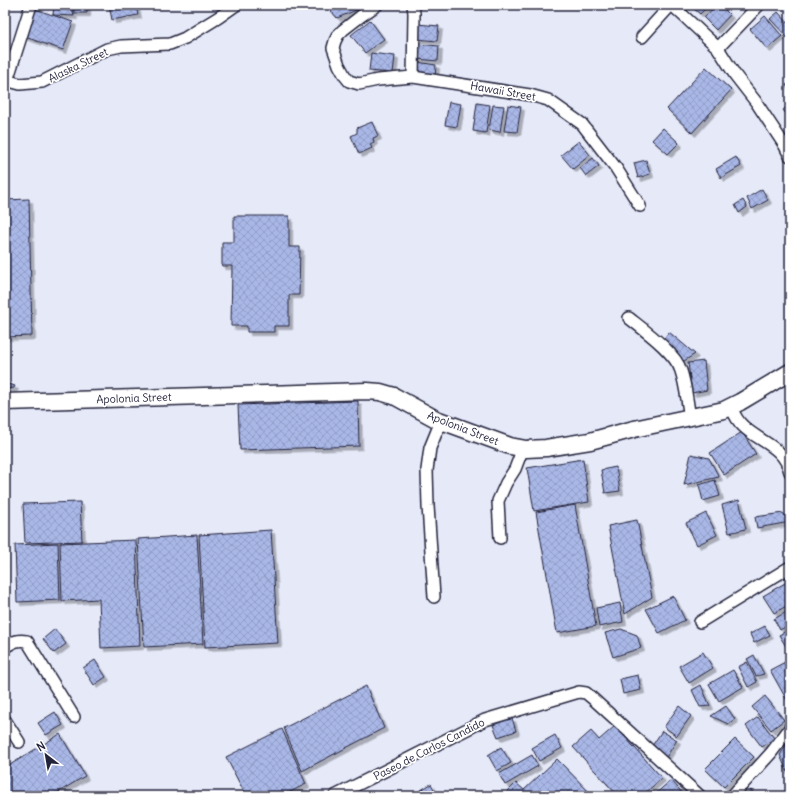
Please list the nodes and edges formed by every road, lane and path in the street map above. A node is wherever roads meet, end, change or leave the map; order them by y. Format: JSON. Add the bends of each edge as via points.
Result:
{"nodes":[{"id":1,"x":31,"y":5,"type":"edge"},
{"id":2,"x":236,"y":5,"type":"edge"},
{"id":3,"x":377,"y":5,"type":"edge"},
{"id":4,"x":413,"y":5,"type":"edge"},
{"id":5,"x":672,"y":5,"type":"edge"},
{"id":6,"x":759,"y":5,"type":"edge"},
{"id":7,"x":642,"y":37,"type":"dead end"},
{"id":8,"x":718,"y":48,"type":"junction"},
{"id":9,"x":413,"y":77,"type":"junction"},
{"id":10,"x":6,"y":80,"type":"edge"},
{"id":11,"x":790,"y":156,"type":"edge"},
{"id":12,"x":640,"y":206,"type":"dead end"},
{"id":13,"x":629,"y":318,"type":"dead end"},
{"id":14,"x":790,"y":372,"type":"edge"},
{"id":15,"x":5,"y":402,"type":"edge"},
{"id":16,"x":731,"y":407,"type":"junction"},
{"id":17,"x":690,"y":417,"type":"junction"},
{"id":18,"x":441,"y":421,"type":"junction"},
{"id":19,"x":523,"y":448,"type":"junction"},
{"id":20,"x":790,"y":472,"type":"edge"},
{"id":21,"x":500,"y":538,"type":"dead end"},
{"id":22,"x":790,"y":567,"type":"edge"},
{"id":23,"x":434,"y":596,"type":"dead end"},
{"id":24,"x":700,"y":622,"type":"dead end"},
{"id":25,"x":5,"y":647,"type":"edge"},
{"id":26,"x":74,"y":717,"type":"dead end"},
{"id":27,"x":5,"y":720,"type":"edge"},
{"id":28,"x":790,"y":728,"type":"edge"},
{"id":29,"x":19,"y":742,"type":"dead end"},
{"id":30,"x":335,"y":796,"type":"edge"},
{"id":31,"x":700,"y":796,"type":"edge"},
{"id":32,"x":732,"y":796,"type":"edge"}],
"edges":[{"from":1,"to":10,"type":"street"},
{"from":2,"to":10,"type":"street","name":"Alaska Street","via":[[185,38],[170,44],[106,49],[42,82],[20,84]]},
{"from":3,"to":9,"type":"street","name":"Hawaii Street","via":[[338,35],[333,48],[339,65],[349,81],[358,84]]},
{"from":4,"to":9,"type":"street"},
{"from":5,"to":7,"type":"street"},
{"from":5,"to":8,"type":"street"},
{"from":6,"to":8,"type":"street"},
{"from":8,"to":11,"type":"street"},
{"from":9,"to":12,"type":"street","name":"Hawaii Street","via":[[548,100],[582,124],[616,168]]},
{"from":13,"to":17,"type":"street","via":[[674,358],[681,370]]},
{"from":14,"to":16,"type":"main road","name":"Apolonia Street"},
{"from":15,"to":18,"type":"main road","name":"Apolonia Street","via":[[367,391],[394,396]]},
{"from":16,"to":17,"type":"main road","name":"Apolonia Street"},
{"from":16,"to":20,"type":"street","via":[[744,427],[783,456]]},
{"from":17,"to":19,"type":"main road","name":"Apolonia Street","via":[[590,441],[546,448]]},
{"from":18,"to":19,"type":"main road","name":"Apolonia Street","via":[[510,446]]},
{"from":18,"to":23,"type":"street","via":[[430,448],[427,470]]},
{"from":19,"to":21,"type":"street","via":[[498,502]]},
{"from":22,"to":24,"type":"street"},
{"from":25,"to":26,"type":"street","via":[[16,640],[27,641]]},
{"from":27,"to":29,"type":"street"},
{"from":28,"to":32,"type":"street"},
{"from":30,"to":31,"type":"street","name":"Paseo de Carlos Candido","via":[[485,720],[579,692],[586,693],[592,698]]}]}
